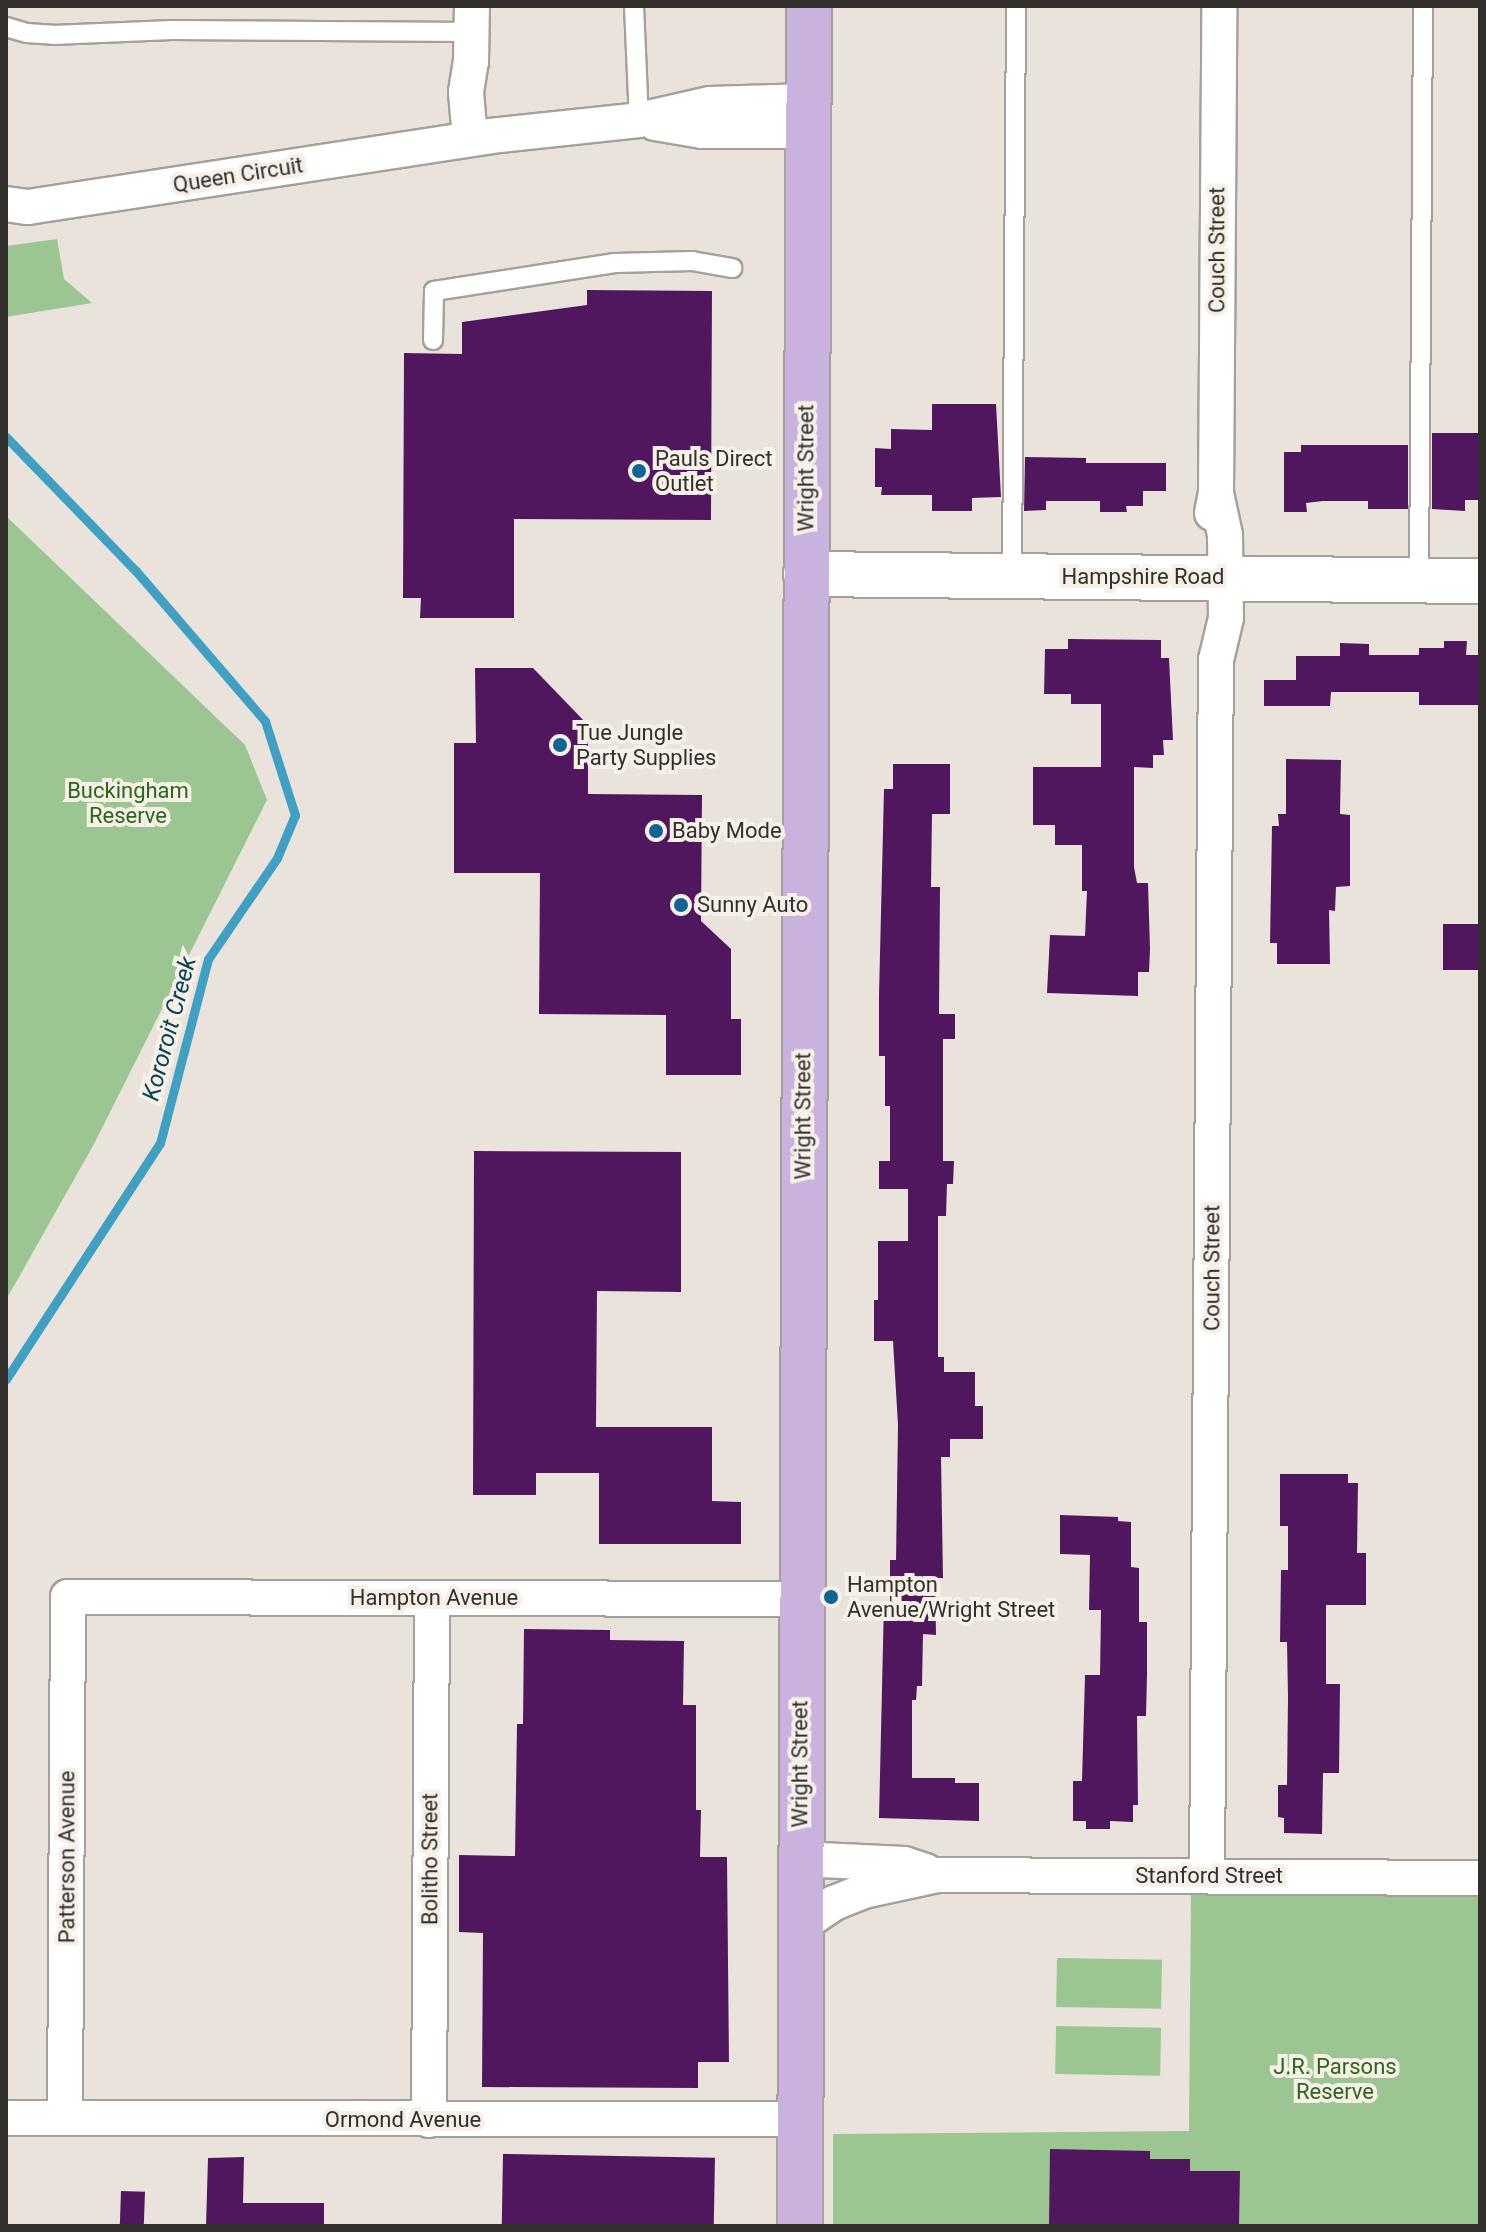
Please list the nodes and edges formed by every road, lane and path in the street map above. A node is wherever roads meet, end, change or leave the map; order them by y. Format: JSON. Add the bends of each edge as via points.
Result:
{"nodes":[{"id":1,"x":634,"y":6,"type":"edge"},
{"id":2,"x":809,"y":6,"type":"edge"},
{"id":3,"x":1016,"y":6,"type":"edge"},
{"id":4,"x":1219,"y":6,"type":"edge"},
{"id":5,"x":1423,"y":6,"type":"edge"},
{"id":6,"x":6,"y":27,"type":"edge"},
{"id":7,"x":471,"y":33,"type":"edge"},
{"id":8,"x":809,"y":116,"type":"junction"},
{"id":9,"x":639,"y":120,"type":"junction"},
{"id":10,"x":480,"y":137,"type":"junction"},
{"id":11,"x":6,"y":204,"type":"edge"},
{"id":12,"x":732,"y":268,"type":"dead end"},
{"id":13,"x":433,"y":340,"type":"dead end"},
{"id":14,"x":806,"y":574,"type":"junction"},
{"id":15,"x":1012,"y":577,"type":"junction"},
{"id":16,"x":1216,"y":578,"type":"junction"},
{"id":17,"x":1419,"y":581,"type":"junction"},
{"id":18,"x":1480,"y":581,"type":"edge"},
{"id":19,"x":68,"y":1597,"type":"joint"},
{"id":20,"x":432,"y":1598,"type":"junction"},
{"id":21,"x":801,"y":1599,"type":"junction"},
{"id":22,"x":800,"y":1859,"type":"junction"},
{"id":23,"x":938,"y":1875,"type":"junction"},
{"id":24,"x":1207,"y":1876,"type":"junction"},
{"id":25,"x":1480,"y":1878,"type":"edge"},
{"id":26,"x":800,"y":1926,"type":"junction"},
{"id":27,"x":6,"y":2118,"type":"edge"},
{"id":28,"x":65,"y":2118,"type":"junction"},
{"id":29,"x":801,"y":2119,"type":"junction"},
{"id":30,"x":429,"y":2120,"type":"junction"},
{"id":31,"x":800,"y":2226,"type":"edge"}],
"edges":[{"from":1,"to":9,"type":"lane"},
{"from":2,"to":8,"type":"main road","name":"Wright Street"},
{"from":3,"to":15,"type":"lane"},
{"from":4,"to":16,"type":"street","name":"Couch Street","via":[[1216,493],[1225,535]]},
{"from":5,"to":17,"type":"lane"},
{"from":6,"to":7,"type":"lane","via":[[68,35],[172,30]]},
{"from":7,"to":10,"type":"street"},
{"from":8,"to":9,"type":"street","name":"Queen Circuit","via":[[702,131]]},
{"from":8,"to":14,"type":"main road","name":"Wright Street"},
{"from":9,"to":10,"type":"street","name":"Queen Circuit"},
{"from":10,"to":11,"type":"street","name":"Queen Circuit","via":[[28,207]]},
{"from":12,"to":13,"type":"lane","via":[[692,261],[615,263],[434,291]]},
{"from":14,"to":15,"type":"street","name":"Hampshire Road"},
{"from":14,"to":21,"type":"main road","name":"Wright Street"},
{"from":15,"to":16,"type":"street","name":"Hampshire Road"},
{"from":16,"to":17,"type":"street","name":"Hampshire Road"},
{"from":16,"to":24,"type":"street","name":"Couch Street","via":[[1226,618],[1216,660]]},
{"from":17,"to":18,"type":"street","name":"Hampshire Road"},
{"from":19,"to":20,"type":"street","name":"Hampton Avenue"},
{"from":19,"to":28,"type":"street","name":"Patterson Avenue"},
{"from":20,"to":21,"type":"street","name":"Hampton Avenue"},
{"from":20,"to":30,"type":"street","name":"Bolitho Street"},
{"from":21,"to":22,"type":"main road","name":"Wright Street"},
{"from":22,"to":23,"type":"street","name":"Stanford Street","via":[[904,1864]]},
{"from":22,"to":26,"type":"main road","name":"Wright Street"},
{"from":23,"to":24,"type":"street","name":"Stanford Street"},
{"from":23,"to":26,"type":"street","name":"Stanford Street","via":[[863,1891]]},
{"from":24,"to":25,"type":"street","name":"Stanford Street"},
{"from":26,"to":29,"type":"main road","name":"Wright Street"},
{"from":27,"to":28,"type":"street","name":"Ormond Avenue"},
{"from":28,"to":30,"type":"street","name":"Ormond Avenue"},
{"from":29,"to":30,"type":"street","name":"Ormond Avenue"},
{"from":29,"to":31,"type":"main road","name":"Wright Street"}]}
